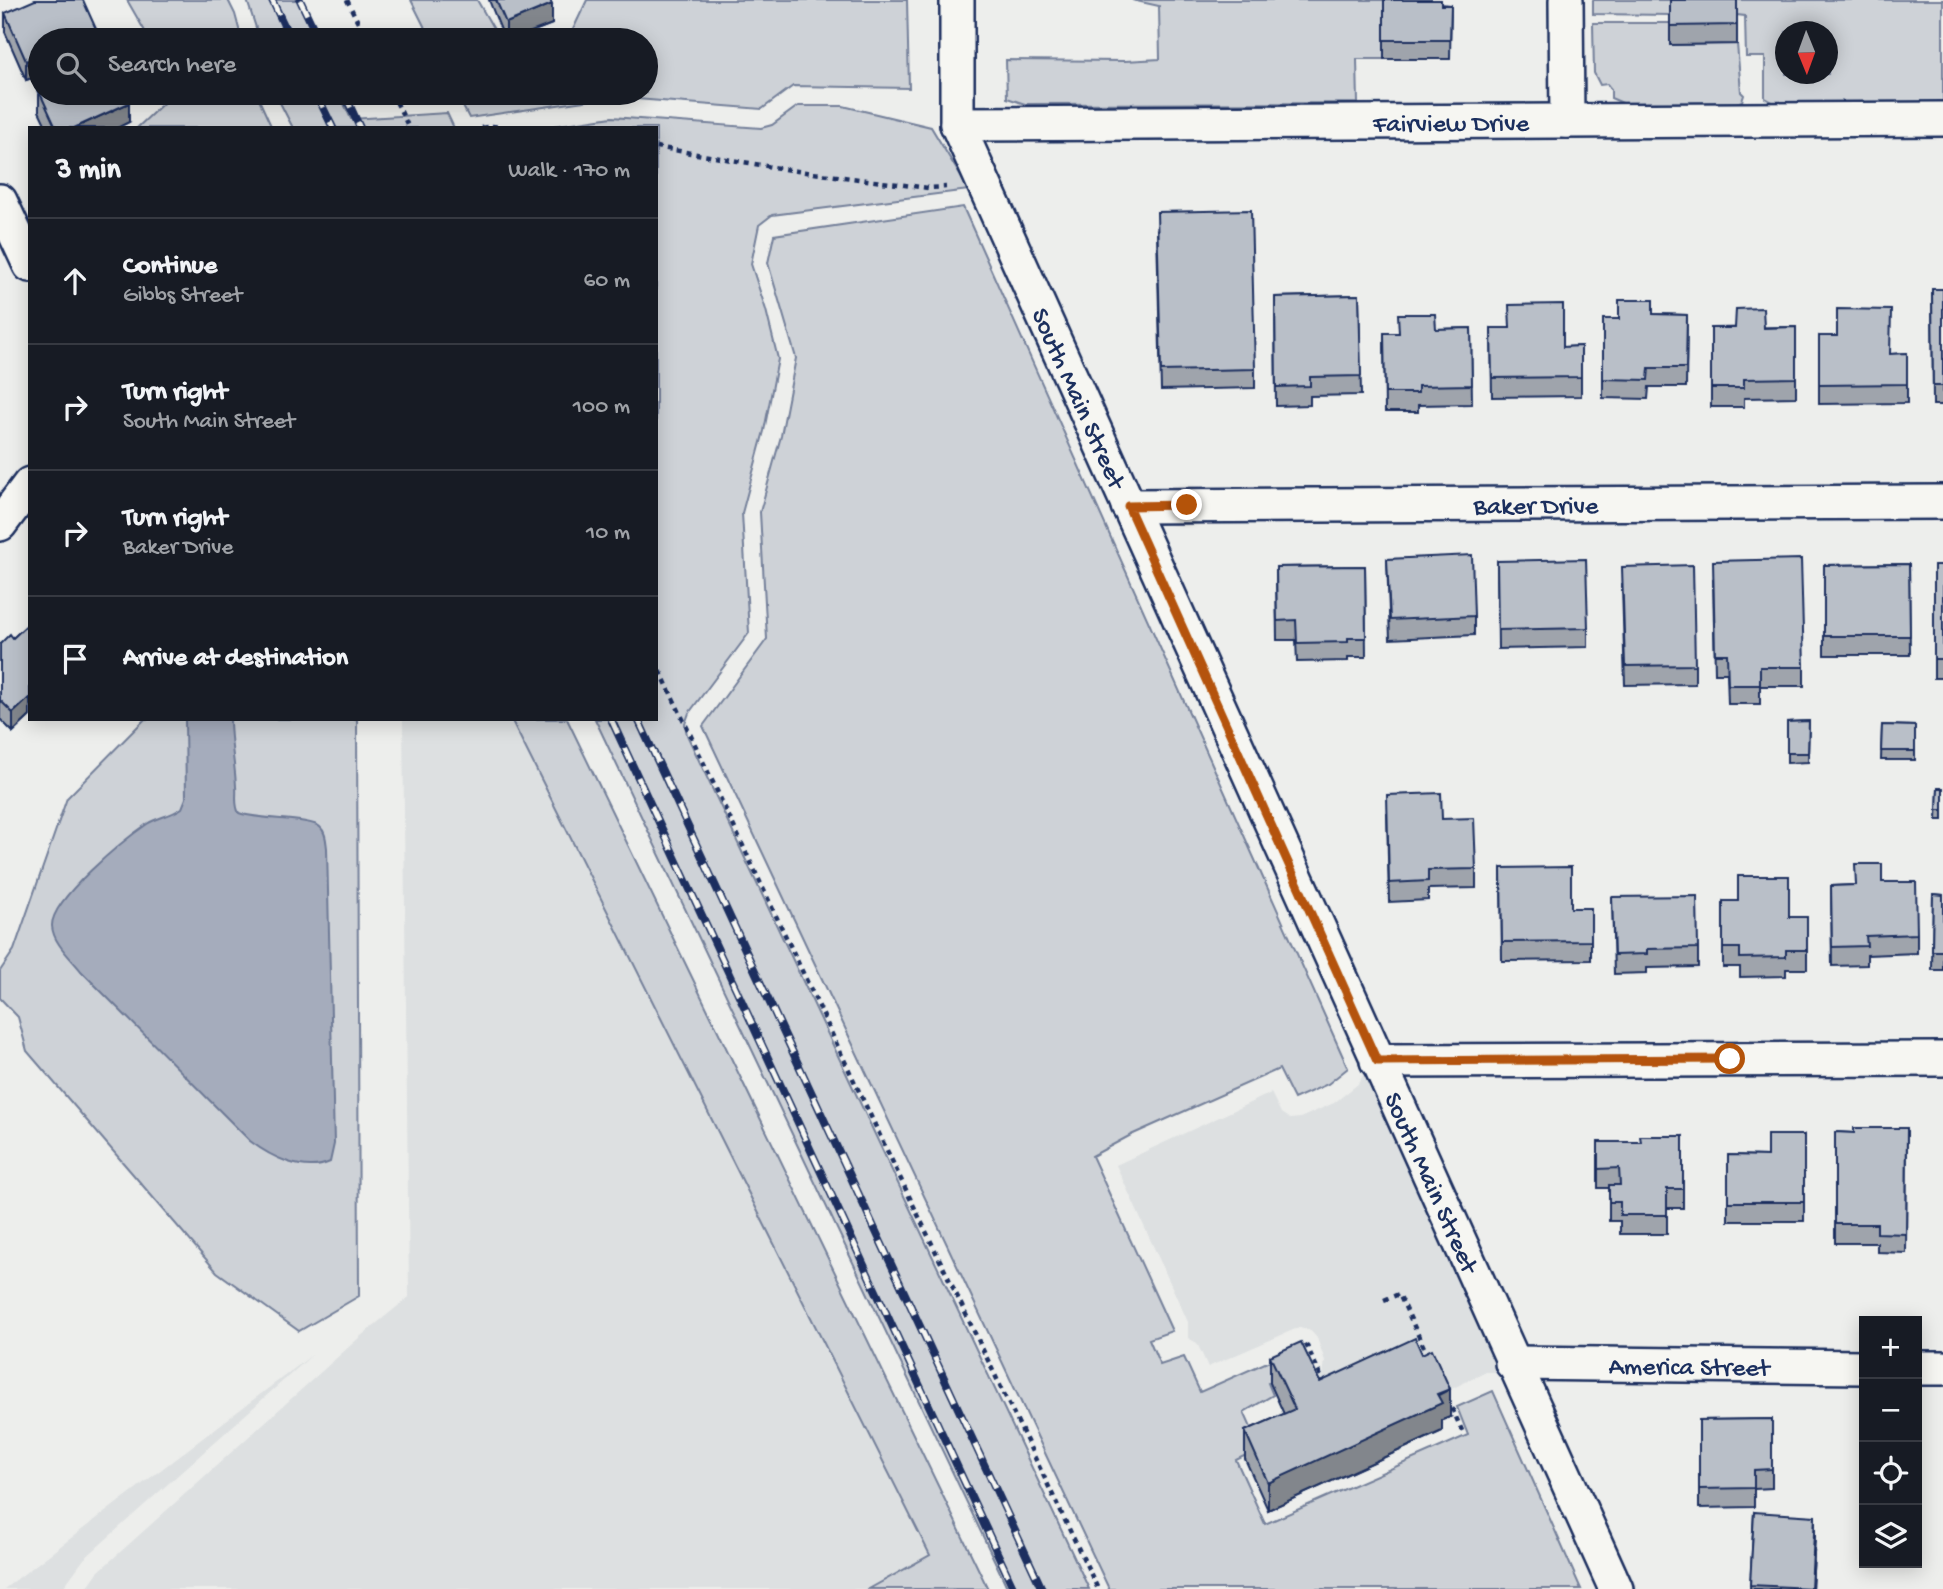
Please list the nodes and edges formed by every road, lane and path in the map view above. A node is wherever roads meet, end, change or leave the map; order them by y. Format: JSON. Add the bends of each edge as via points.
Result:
{"nodes":[{"id":1,"x":347,"y":0,"type":"edge"},
{"id":2,"x":957,"y":0,"type":"edge"},
{"id":3,"x":1566,"y":0,"type":"edge"},
{"id":4,"x":361,"y":28,"type":"edge"},
{"id":5,"x":398,"y":105,"type":"edge"},
{"id":6,"x":1943,"y":119,"type":"edge"},
{"id":7,"x":1567,"y":121,"type":"junction"},
{"id":8,"x":957,"y":124,"type":"junction"},
{"id":9,"x":408,"y":126,"type":"edge"},
{"id":10,"x":658,"y":147,"type":"edge"},
{"id":11,"x":985,"y":186,"type":"junction"},
{"id":12,"x":0,"y":201,"type":"edge"},
{"id":13,"x":28,"y":261,"type":"edge"},
{"id":14,"x":28,"y":487,"type":"edge"},
{"id":15,"x":1943,"y":502,"type":"edge"},
{"id":16,"x":1128,"y":506,"type":"junction"},
{"id":17,"x":0,"y":524,"type":"edge"},
{"id":18,"x":658,"y":666,"type":"edge"},
{"id":19,"x":1943,"y":1059,"type":"edge"},
{"id":20,"x":1377,"y":1061,"type":"junction"},
{"id":21,"x":1384,"y":1300,"type":"dead end"},
{"id":22,"x":1306,"y":1345,"type":"edge"},
{"id":23,"x":1417,"y":1363,"type":"edge"},
{"id":24,"x":1512,"y":1363,"type":"junction"},
{"id":25,"x":1859,"y":1367,"type":"edge"},
{"id":26,"x":1922,"y":1368,"type":"edge"},
{"id":27,"x":1943,"y":1368,"type":"edge"},
{"id":28,"x":1327,"y":1390,"type":"edge"},
{"id":29,"x":1446,"y":1396,"type":"edge"},
{"id":30,"x":1464,"y":1433,"type":"dead end"},
{"id":31,"x":1098,"y":1589,"type":"edge"},
{"id":32,"x":1616,"y":1589,"type":"edge"}],
"edges":[{"from":1,"to":4,"type":"path"},
{"from":2,"to":8,"type":"street"},
{"from":3,"to":7,"type":"street"},
{"from":5,"to":9,"type":"path"},
{"from":6,"to":7,"type":"street","name":"Fairview Drive"},
{"from":7,"to":8,"type":"street","name":"Fairview Drive"},
{"from":8,"to":11,"type":"street","name":"South Main Street"},
{"from":10,"to":11,"type":"path","via":[[928,188]]},
{"from":11,"to":16,"type":"street","name":"South Main Street"},
{"from":12,"to":13,"type":"street"},
{"from":14,"to":17,"type":"street"},
{"from":15,"to":16,"type":"street","name":"Baker Drive"},
{"from":16,"to":20,"type":"street","name":"South Main Street"},
{"from":18,"to":31,"type":"path"},
{"from":19,"to":20,"type":"street"},
{"from":20,"to":24,"type":"street","name":"South Main Street"},
{"from":21,"to":23,"type":"path","via":[[1399,1294],[1429,1358]]},
{"from":22,"to":28,"type":"path"},
{"from":24,"to":25,"type":"street","name":"America Street"},
{"from":24,"to":32,"type":"street","name":"South Main Street"},
{"from":26,"to":27,"type":"street"},
{"from":29,"to":30,"type":"path"}]}
